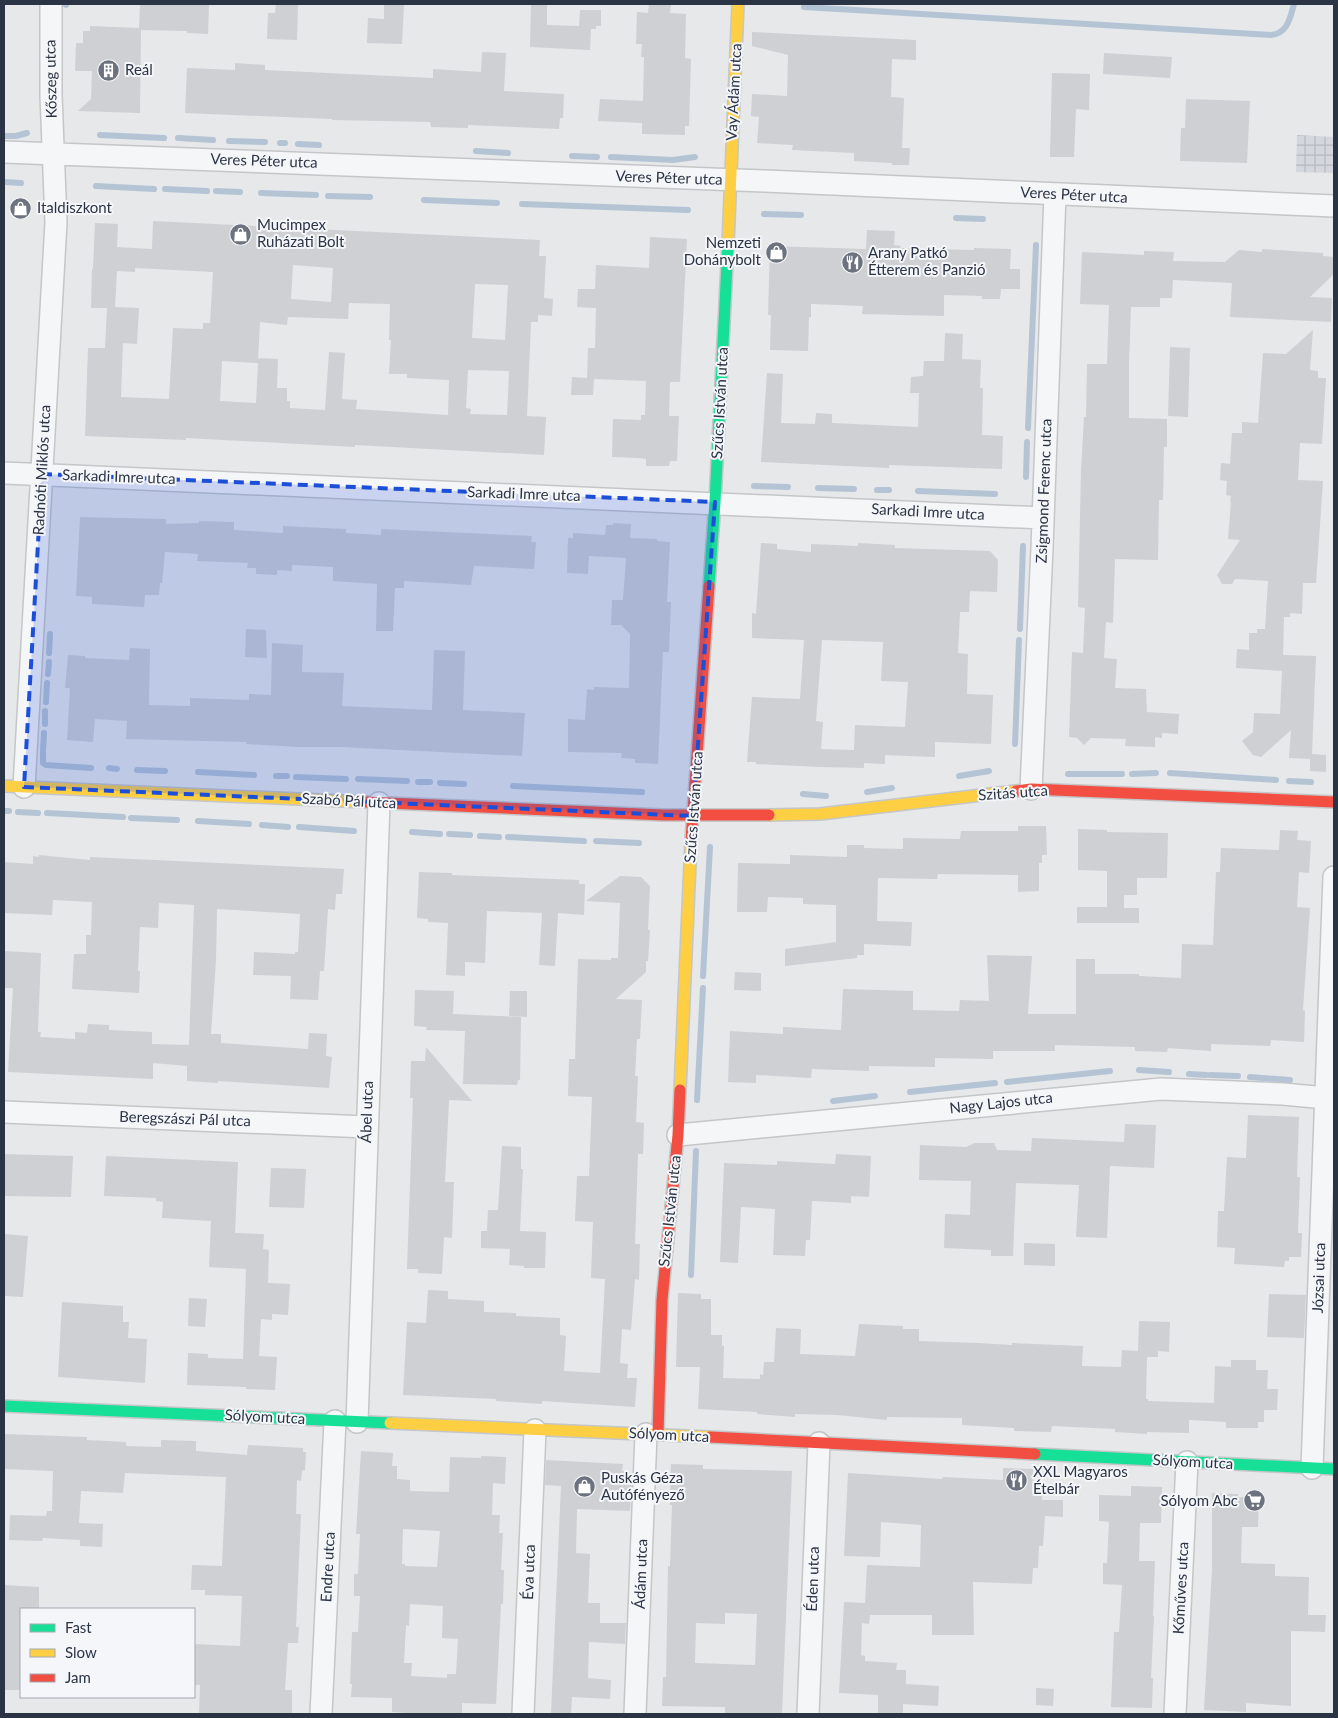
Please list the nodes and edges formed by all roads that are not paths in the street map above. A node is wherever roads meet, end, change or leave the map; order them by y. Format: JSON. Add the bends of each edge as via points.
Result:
{"nodes":[{"id":1,"x":51,"y":4,"type":"edge"},
{"id":2,"x":738,"y":4,"type":"edge"},
{"id":3,"x":4,"y":152,"type":"edge"},
{"id":4,"x":54,"y":154,"type":"junction"},
{"id":5,"x":730,"y":180,"type":"junction"},
{"id":6,"x":1055,"y":194,"type":"junction"},
{"id":7,"x":1334,"y":206,"type":"edge"},
{"id":8,"x":4,"y":473,"type":"edge"},
{"id":9,"x":42,"y":474,"type":"junction"},
{"id":10,"x":715,"y":502,"type":"junction"},
{"id":11,"x":1043,"y":518,"type":"junction"},
{"id":12,"x":14,"y":786,"type":"edge"},
{"id":13,"x":1031,"y":789,"type":"junction"},
{"id":14,"x":1334,"y":802,"type":"edge"},
{"id":15,"x":379,"y":803,"type":"junction"},
{"id":16,"x":693,"y":816,"type":"junction"},
{"id":17,"x":1334,"y":878,"type":"edge"},
{"id":18,"x":1329,"y":1089,"type":"edge"},
{"id":19,"x":4,"y":1112,"type":"edge"},
{"id":20,"x":366,"y":1127,"type":"junction"},
{"id":21,"x":678,"y":1135,"type":"junction"},
{"id":22,"x":4,"y":1406,"type":"edge"},
{"id":23,"x":335,"y":1420,"type":"junction"},
{"id":24,"x":357,"y":1422,"type":"junction"},
{"id":25,"x":535,"y":1430,"type":"junction"},
{"id":26,"x":652,"y":1434,"type":"junction"},
{"id":27,"x":819,"y":1443,"type":"junction"},
{"id":28,"x":1187,"y":1462,"type":"junction"},
{"id":29,"x":1312,"y":1468,"type":"junction"},
{"id":30,"x":1334,"y":1469,"type":"edge"},
{"id":31,"x":321,"y":1714,"type":"edge"},
{"id":32,"x":523,"y":1714,"type":"edge"},
{"id":33,"x":635,"y":1714,"type":"edge"},
{"id":34,"x":808,"y":1714,"type":"edge"},
{"id":35,"x":1175,"y":1714,"type":"edge"}],
"edges":[{"from":1,"to":4,"type":"street","name":"Kőszeg utca"},
{"from":2,"to":5,"type":"street","name":"Vay Ádám utca"},
{"from":3,"to":4,"type":"street","name":"Veres Péter utca"},
{"from":4,"to":5,"type":"street","name":"Veres Péter utca"},
{"from":4,"to":9,"type":"street","name":"Radnóti Miklós utca","via":[[56,227]]},
{"from":5,"to":6,"type":"street","name":"Veres Péter utca"},
{"from":5,"to":10,"type":"street","name":"Szűcs István utca"},
{"from":6,"to":7,"type":"street","name":"Veres Péter utca"},
{"from":6,"to":11,"type":"street","name":"Zsigmond Ferenc utca"},
{"from":8,"to":9,"type":"street","name":"Sarkadi Imre utca"},
{"from":9,"to":10,"type":"street","name":"Sarkadi Imre utca"},
{"from":9,"to":12,"type":"street","name":"Radnóti Miklós utca"},
{"from":10,"to":11,"type":"street","name":"Sarkadi Imre utca"},
{"from":10,"to":16,"type":"street","name":"Szűcs István utca"},
{"from":11,"to":13,"type":"street","name":"Zsigmond Ferenc utca"},
{"from":12,"to":15,"type":"street","name":"Szabó Pál utca"},
{"from":13,"to":14,"type":"street","name":"Szitás utca"},
{"from":13,"to":16,"type":"street","name":"Szitás utca","via":[[820,814]]},
{"from":15,"to":16,"type":"street","name":"Szabó Pál utca"},
{"from":15,"to":20,"type":"street","name":"Ábel utca"},
{"from":16,"to":21,"type":"street","name":"Szűcs István utca"},
{"from":17,"to":18,"type":"street","name":"Józsai utca"},
{"from":18,"to":21,"type":"street","name":"Nagy Lajos utca","via":[[1283,1094],[1161,1089]]},
{"from":18,"to":29,"type":"street","name":"Józsai utca"},
{"from":19,"to":20,"type":"street","name":"Beregszászi Pál utca"},
{"from":20,"to":24,"type":"street","name":"Ábel utca"},
{"from":21,"to":26,"type":"street","name":"Szűcs István utca"},
{"from":22,"to":23,"type":"street","name":"Sólyom utca"},
{"from":23,"to":24,"type":"street","name":"Sólyom utca"},
{"from":23,"to":31,"type":"street","name":"Endre utca"},
{"from":24,"to":25,"type":"street","name":"Sólyom utca"},
{"from":25,"to":26,"type":"street","name":"Sólyom utca"},
{"from":25,"to":32,"type":"street","name":"Éva utca"},
{"from":26,"to":27,"type":"street","name":"Sólyom utca"},
{"from":26,"to":33,"type":"street","name":"Ádám utca"},
{"from":27,"to":28,"type":"street","name":"Sólyom utca"},
{"from":27,"to":34,"type":"street","name":"Éden utca"},
{"from":28,"to":29,"type":"street","name":"Sólyom utca"},
{"from":28,"to":35,"type":"street","name":"Kőműves utca"},
{"from":29,"to":30,"type":"street","name":"Sólyom utca"}]}
